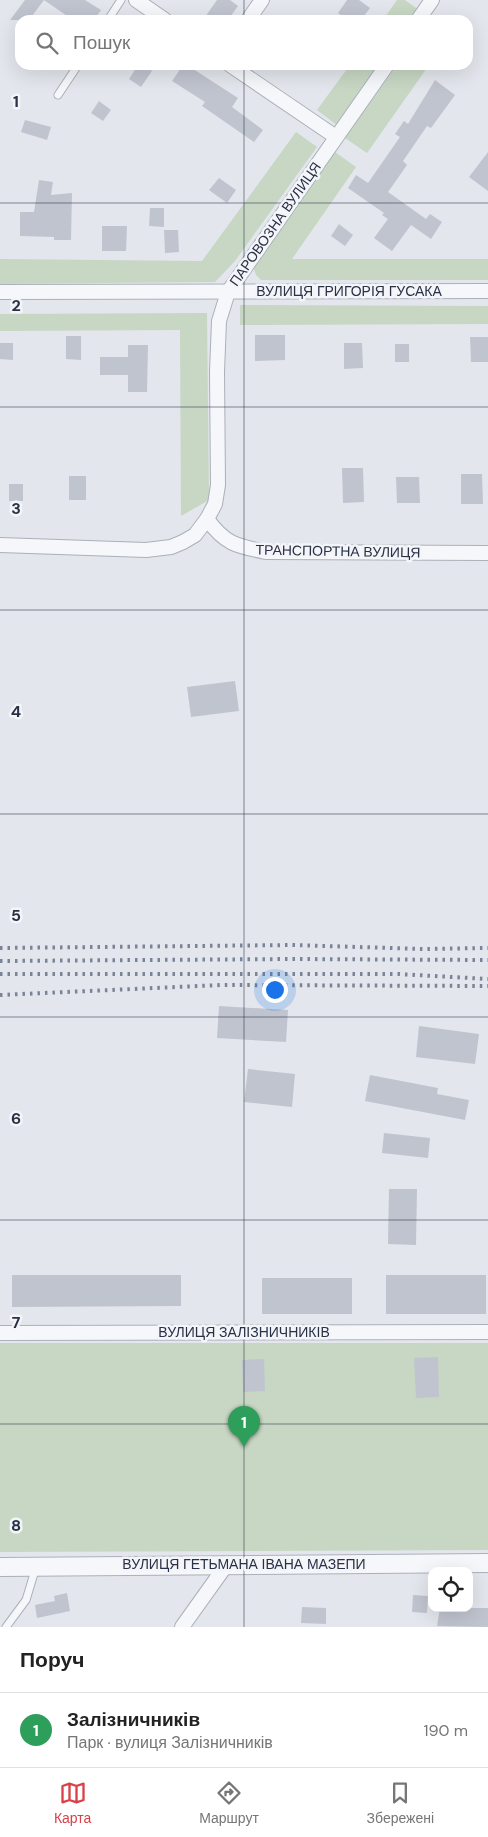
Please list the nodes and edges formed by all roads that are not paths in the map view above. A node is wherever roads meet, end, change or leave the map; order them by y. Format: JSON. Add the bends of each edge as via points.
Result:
{"nodes":[{"id":1,"x":121,"y":0,"type":"edge"},
{"id":2,"x":136,"y":0,"type":"edge"},
{"id":3,"x":262,"y":0,"type":"edge"},
{"id":4,"x":432,"y":0,"type":"edge"},
{"id":5,"x":111,"y":15,"type":"edge"},
{"id":6,"x":158,"y":15,"type":"edge"},
{"id":7,"x":252,"y":15,"type":"edge"},
{"id":8,"x":422,"y":15,"type":"edge"},
{"id":9,"x":75,"y":70,"type":"edge"},
{"id":10,"x":237,"y":70,"type":"edge"},
{"id":11,"x":383,"y":70,"type":"edge"},
{"id":12,"x":58,"y":95,"type":"dead end"},
{"id":13,"x":336,"y":137,"type":"junction"},
{"id":14,"x":488,"y":291,"type":"edge"},
{"id":15,"x":0,"y":292,"type":"edge"},
{"id":16,"x":228,"y":292,"type":"junction"},
{"id":17,"x":207,"y":519,"type":"junction"},
{"id":18,"x":0,"y":545,"type":"edge"},
{"id":19,"x":488,"y":553,"type":"edge"},
{"id":20,"x":488,"y":1332,"type":"edge"},
{"id":21,"x":0,"y":1333,"type":"edge"},
{"id":22,"x":488,"y":1563,"type":"edge"},
{"id":23,"x":226,"y":1564,"type":"junction"},
{"id":24,"x":36,"y":1566,"type":"junction"},
{"id":25,"x":0,"y":1567,"type":"edge"},
{"id":26,"x":6,"y":1627,"type":"edge"},
{"id":27,"x":182,"y":1627,"type":"edge"}],
"edges":[{"from":1,"to":5,"type":"lane"},
{"from":2,"to":6,"type":"street"},
{"from":3,"to":7,"type":"street"},
{"from":4,"to":8,"type":"street"},
{"from":9,"to":12,"type":"lane"},
{"from":10,"to":13,"type":"street"},
{"from":11,"to":13,"type":"street","name":"ПАРОВОЗНА ВУЛИЦЯ"},
{"from":13,"to":16,"type":"street","name":"ПАРОВОЗНА ВУЛИЦЯ"},
{"from":14,"to":16,"type":"street","name":"ВУЛИЦЯ ГРИГОРІЯ ГУСАКА"},
{"from":15,"to":16,"type":"street","name":"ВУЛИЦЯ ГРИГОРІЯ ГУСАКА"},
{"from":16,"to":17,"type":"street","name":"ПАРОВОЗНА ВУЛИЦЯ","via":[[219,321],[218,485],[215,504]]},
{"from":17,"to":18,"type":"street","via":[[195,535],[183,542],[146,550]]},
{"from":17,"to":19,"type":"street","name":"ТРАНСПОРТНА ВУЛИЦЯ","via":[[219,535],[236,546],[266,552]]},
{"from":20,"to":21,"type":"street","name":"ВУЛИЦЯ ЗАЛІЗНИЧНИКІВ"},
{"from":22,"to":23,"type":"street","name":"ВУЛИЦЯ ГЕТЬМАНА ІВАНА МАЗЕПИ"},
{"from":23,"to":24,"type":"street","name":"ВУЛИЦЯ ГЕТЬМАНА ІВАНА МАЗЕПИ"},
{"from":23,"to":27,"type":"street"},
{"from":24,"to":25,"type":"street","name":"ВУЛИЦЯ ГЕТЬМАНА ІВАНА МАЗЕПИ"},
{"from":24,"to":26,"type":"lane","via":[[26,1600]]}]}
